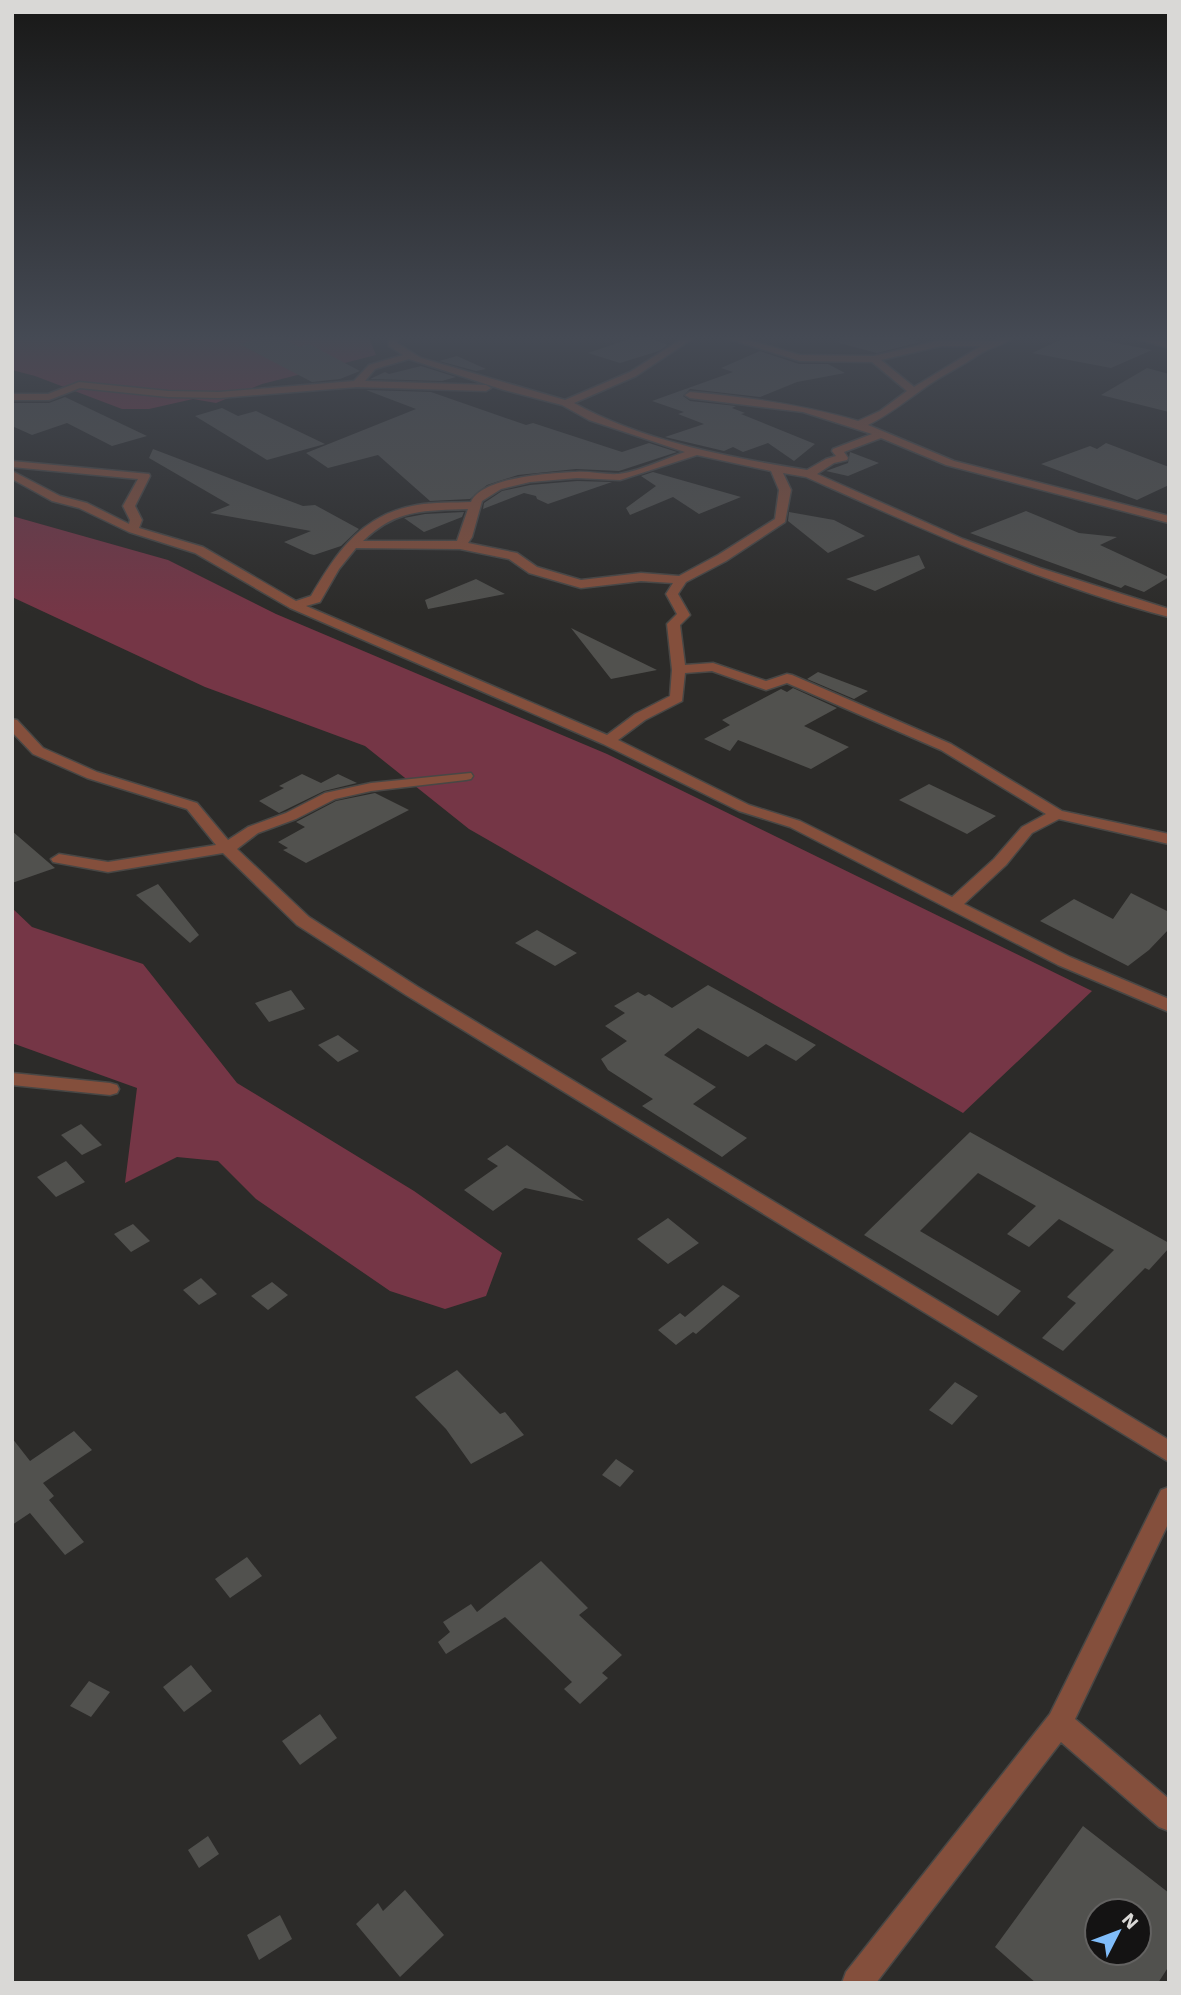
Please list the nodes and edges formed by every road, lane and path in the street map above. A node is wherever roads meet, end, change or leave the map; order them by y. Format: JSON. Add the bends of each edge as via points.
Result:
{"nodes":[{"id":1,"x":624,"y":428,"type":"edge"},
{"id":2,"x":865,"y":428,"type":"edge"},
{"id":3,"x":879,"y":435,"type":"junction"},
{"id":4,"x":696,"y":452,"type":"junction"},
{"id":5,"x":12,"y":464,"type":"edge"},
{"id":6,"x":776,"y":469,"type":"junction"},
{"id":7,"x":12,"y":474,"type":"edge"},
{"id":8,"x":809,"y":474,"type":"junction"},
{"id":9,"x":475,"y":505,"type":"junction"},
{"id":10,"x":1169,"y":520,"type":"edge"},
{"id":11,"x":133,"y":530,"type":"junction"},
{"id":12,"x":353,"y":544,"type":"junction"},
{"id":13,"x":460,"y":545,"type":"junction"},
{"id":14,"x":681,"y":580,"type":"junction"},
{"id":15,"x":294,"y":605,"type":"junction"},
{"id":16,"x":1169,"y":613,"type":"edge"},
{"id":17,"x":679,"y":670,"type":"junction"},
{"id":18,"x":12,"y":723,"type":"edge"},
{"id":19,"x":608,"y":741,"type":"junction"},
{"id":20,"x":466,"y":776,"type":"dead end"},
{"id":21,"x":1056,"y":814,"type":"junction"},
{"id":22,"x":1169,"y":839,"type":"edge"},
{"id":23,"x":227,"y":848,"type":"junction"},
{"id":24,"x":59,"y":859,"type":"dead end"},
{"id":25,"x":954,"y":904,"type":"junction"},
{"id":26,"x":1169,"y":1006,"type":"edge"},
{"id":27,"x":12,"y":1079,"type":"edge"},
{"id":28,"x":110,"y":1089,"type":"dead end"},
{"id":29,"x":1169,"y":1452,"type":"edge"},
{"id":30,"x":1169,"y":1497,"type":"edge"},
{"id":31,"x":1059,"y":1723,"type":"junction"},
{"id":32,"x":1169,"y":1817,"type":"edge"},
{"id":33,"x":857,"y":1983,"type":"edge"}],
"edges":[{"from":1,"to":4,"type":"street"},
{"from":2,"to":3,"type":"street"},
{"from":3,"to":8,"type":"street","via":[[837,451],[844,457]]},
{"from":3,"to":10,"type":"street","via":[[950,463]]},
{"from":4,"to":6,"type":"street"},
{"from":4,"to":9,"type":"street","via":[[620,477],[530,479],[497,487]]},
{"from":5,"to":11,"type":"street","via":[[145,476],[129,506],[135,520]]},
{"from":6,"to":8,"type":"street"},
{"from":6,"to":14,"type":"street","via":[[785,490],[781,520]]},
{"from":7,"to":11,"type":"street","via":[[56,499],[83,505]]},
{"from":8,"to":16,"type":"street","via":[[1036,571]]},
{"from":9,"to":12,"type":"street","via":[[416,508],[377,521]]},
{"from":9,"to":13,"type":"street"},
{"from":11,"to":15,"type":"street","via":[[199,550]]},
{"from":12,"to":13,"type":"street"},
{"from":12,"to":15,"type":"street","via":[[316,599]]},
{"from":13,"to":14,"type":"street","via":[[513,556],[533,570],[581,584],[641,577]]},
{"from":14,"to":17,"type":"street","via":[[672,594],[684,615],[673,624]]},
{"from":15,"to":19,"type":"street"},
{"from":17,"to":19,"type":"street","via":[[677,698]]},
{"from":17,"to":21,"type":"street","via":[[713,667],[766,686],[787,678],[946,747]]},
{"from":18,"to":23,"type":"street","via":[[38,751],[92,775],[192,806]]},
{"from":19,"to":25,"type":"street","via":[[744,808],[795,824]]},
{"from":20,"to":23,"type":"street","via":[[330,796],[253,830]]},
{"from":21,"to":22,"type":"street"},
{"from":21,"to":25,"type":"street","via":[[1027,831]]},
{"from":23,"to":24,"type":"street","via":[[108,867]]},
{"from":23,"to":29,"type":"street","via":[[303,921],[412,991]]},
{"from":25,"to":26,"type":"street","via":[[1064,961]]},
{"from":27,"to":28,"type":"street"},
{"from":30,"to":31,"type":"street"},
{"from":31,"to":32,"type":"street"},
{"from":31,"to":33,"type":"street"}]}
